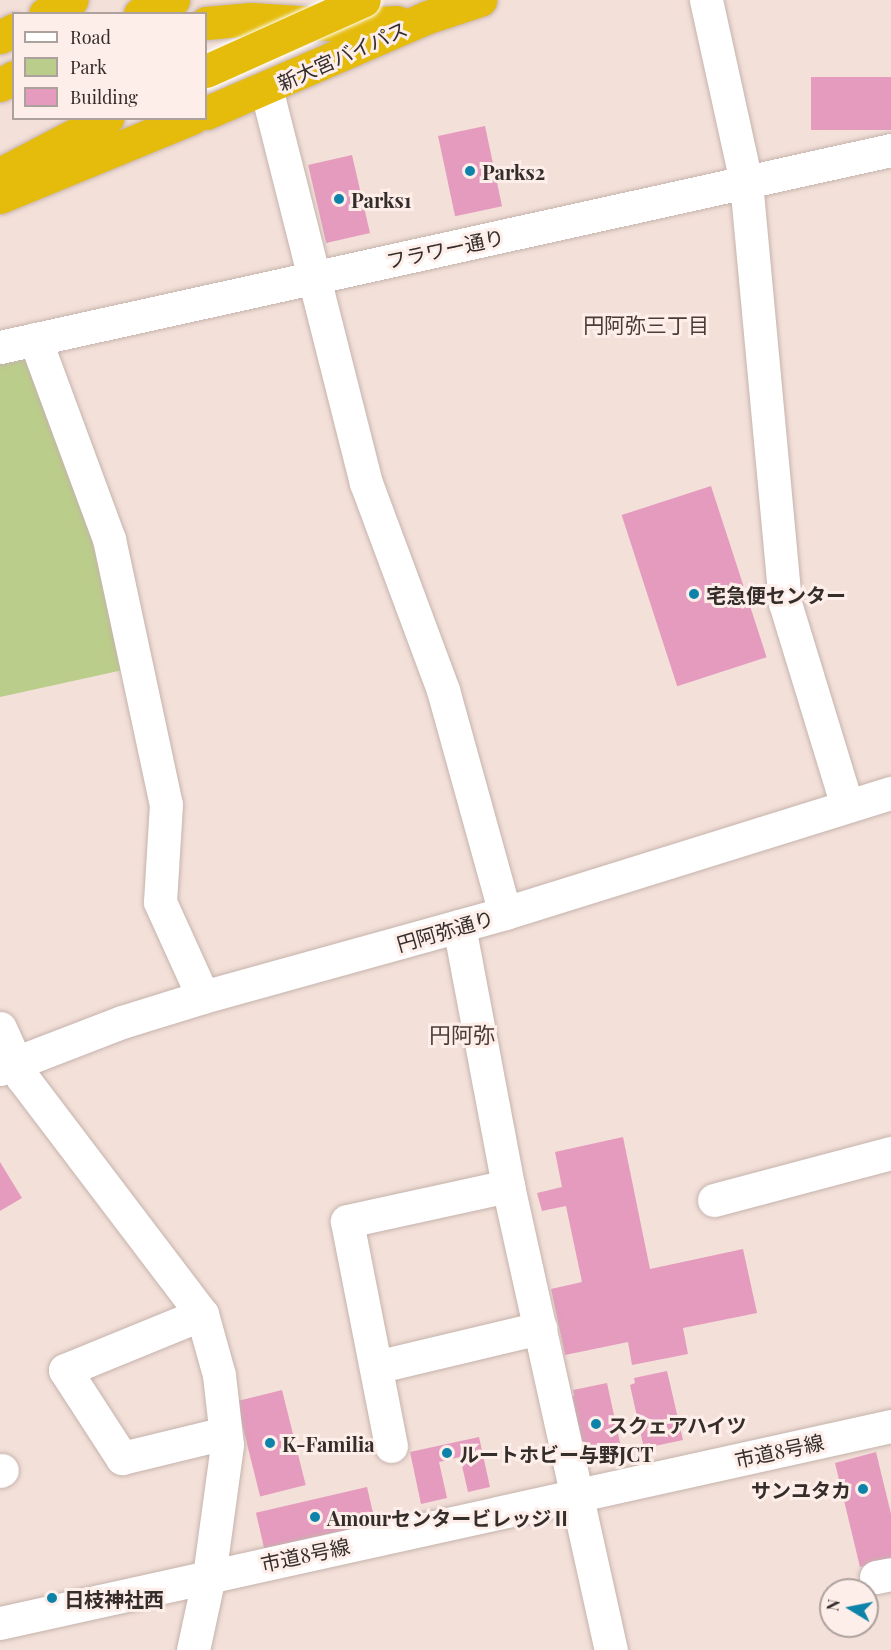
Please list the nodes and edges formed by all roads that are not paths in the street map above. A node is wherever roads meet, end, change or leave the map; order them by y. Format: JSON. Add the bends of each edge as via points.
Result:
{"nodes":[{"id":1,"x":71,"y":0,"type":"edge"},
{"id":2,"x":174,"y":0,"type":"edge"},
{"id":3,"x":364,"y":0,"type":"edge"},
{"id":4,"x":480,"y":0,"type":"edge"},
{"id":5,"x":706,"y":0,"type":"edge"},
{"id":6,"x":49,"y":12,"type":"edge"},
{"id":7,"x":145,"y":12,"type":"edge"},
{"id":8,"x":428,"y":17,"type":"junction"},
{"id":9,"x":207,"y":23,"type":"edge"},
{"id":10,"x":207,"y":71,"type":"edge"},
{"id":11,"x":266,"y":88,"type":"junction"},
{"id":12,"x":207,"y":113,"type":"edge"},
{"id":13,"x":103,"y":120,"type":"edge"},
{"id":14,"x":187,"y":120,"type":"edge"},
{"id":15,"x":891,"y":150,"type":"edge"},
{"id":16,"x":0,"y":174,"type":"edge"},
{"id":17,"x":746,"y":182,"type":"junction"},
{"id":18,"x":0,"y":197,"type":"edge"},
{"id":19,"x":316,"y":276,"type":"junction"},
{"id":20,"x":35,"y":339,"type":"junction"},
{"id":21,"x":0,"y":347,"type":"edge"},
{"id":22,"x":891,"y":793,"type":"edge"},
{"id":23,"x":847,"y":806,"type":"junction"},
{"id":24,"x":505,"y":913,"type":"junction"},
{"id":25,"x":459,"y":926,"type":"junction"},
{"id":26,"x":203,"y":997,"type":"junction"},
{"id":27,"x":0,"y":1028,"type":"edge"},
{"id":28,"x":7,"y":1066,"type":"edge"},
{"id":29,"x":891,"y":1153,"type":"edge"},
{"id":30,"x":508,"y":1186,"type":"junction"},
{"id":31,"x":714,"y":1200,"type":"dead end"},
{"id":32,"x":202,"y":1314,"type":"junction"},
{"id":33,"x":540,"y":1328,"type":"junction"},
{"id":34,"x":376,"y":1366,"type":"junction"},
{"id":35,"x":891,"y":1426,"type":"edge"},
{"id":36,"x":225,"y":1433,"type":"junction"},
{"id":37,"x":392,"y":1446,"type":"dead end"},
{"id":38,"x":577,"y":1494,"type":"junction"},
{"id":39,"x":209,"y":1576,"type":"junction"},
{"id":40,"x":0,"y":1623,"type":"edge"},
{"id":41,"x":193,"y":1650,"type":"edge"},
{"id":42,"x":611,"y":1650,"type":"edge"}],
"edges":[{"from":1,"to":6,"type":"highway"},
{"from":2,"to":7,"type":"highway"},
{"from":3,"to":10,"type":"highway","bridge":true},
{"from":4,"to":8,"type":"highway","name":"新大宮バイパス"},
{"from":5,"to":17,"type":"street"},
{"from":8,"to":9,"type":"highway","via":[[384,24],[251,19]]},
{"from":8,"to":11,"type":"highway","name":"新大宮バイパス"},
{"from":11,"to":12,"type":"highway","name":"新大宮バイパス"},
{"from":11,"to":19,"type":"street"},
{"from":13,"to":16,"type":"highway"},
{"from":14,"to":18,"type":"highway"},
{"from":15,"to":17,"type":"street","name":"フラワー通り"},
{"from":17,"to":19,"type":"street","name":"フラワー通り"},
{"from":17,"to":23,"type":"street","via":[[785,603]]},
{"from":19,"to":20,"type":"street","name":"フラワー通り"},
{"from":19,"to":24,"type":"street","via":[[344,406],[366,483],[443,690]]},
{"from":20,"to":21,"type":"street","name":"フラワー通り"},
{"from":20,"to":26,"type":"street","via":[[109,539],[166,804],[160,902]]},
{"from":22,"to":23,"type":"street","name":"円阿弥通り"},
{"from":23,"to":24,"type":"street","name":"円阿弥通り"},
{"from":24,"to":25,"type":"street","name":"円阿弥通り"},
{"from":25,"to":26,"type":"street","name":"円阿弥通り"},
{"from":25,"to":30,"type":"street"},
{"from":26,"to":28,"type":"street","name":"円阿弥通り"},
{"from":27,"to":28,"type":"street"},
{"from":28,"to":32,"type":"street"},
{"from":29,"to":31,"type":"street"},
{"from":30,"to":33,"type":"street"},
{"from":30,"to":34,"type":"street","via":[[347,1221]]},
{"from":32,"to":36,"type":"street","via":[[219,1375]]},
{"from":32,"to":36,"type":"street","via":[[65,1370],[122,1458]]},
{"from":33,"to":34,"type":"street"},
{"from":33,"to":38,"type":"street"},
{"from":34,"to":37,"type":"street"},
{"from":35,"to":38,"type":"street","name":"市道8号線"},
{"from":36,"to":39,"type":"street"},
{"from":38,"to":39,"type":"street","name":"市道8号線"},
{"from":38,"to":42,"type":"street"},
{"from":39,"to":40,"type":"street","name":"市道8号線"},
{"from":39,"to":41,"type":"street"}]}
